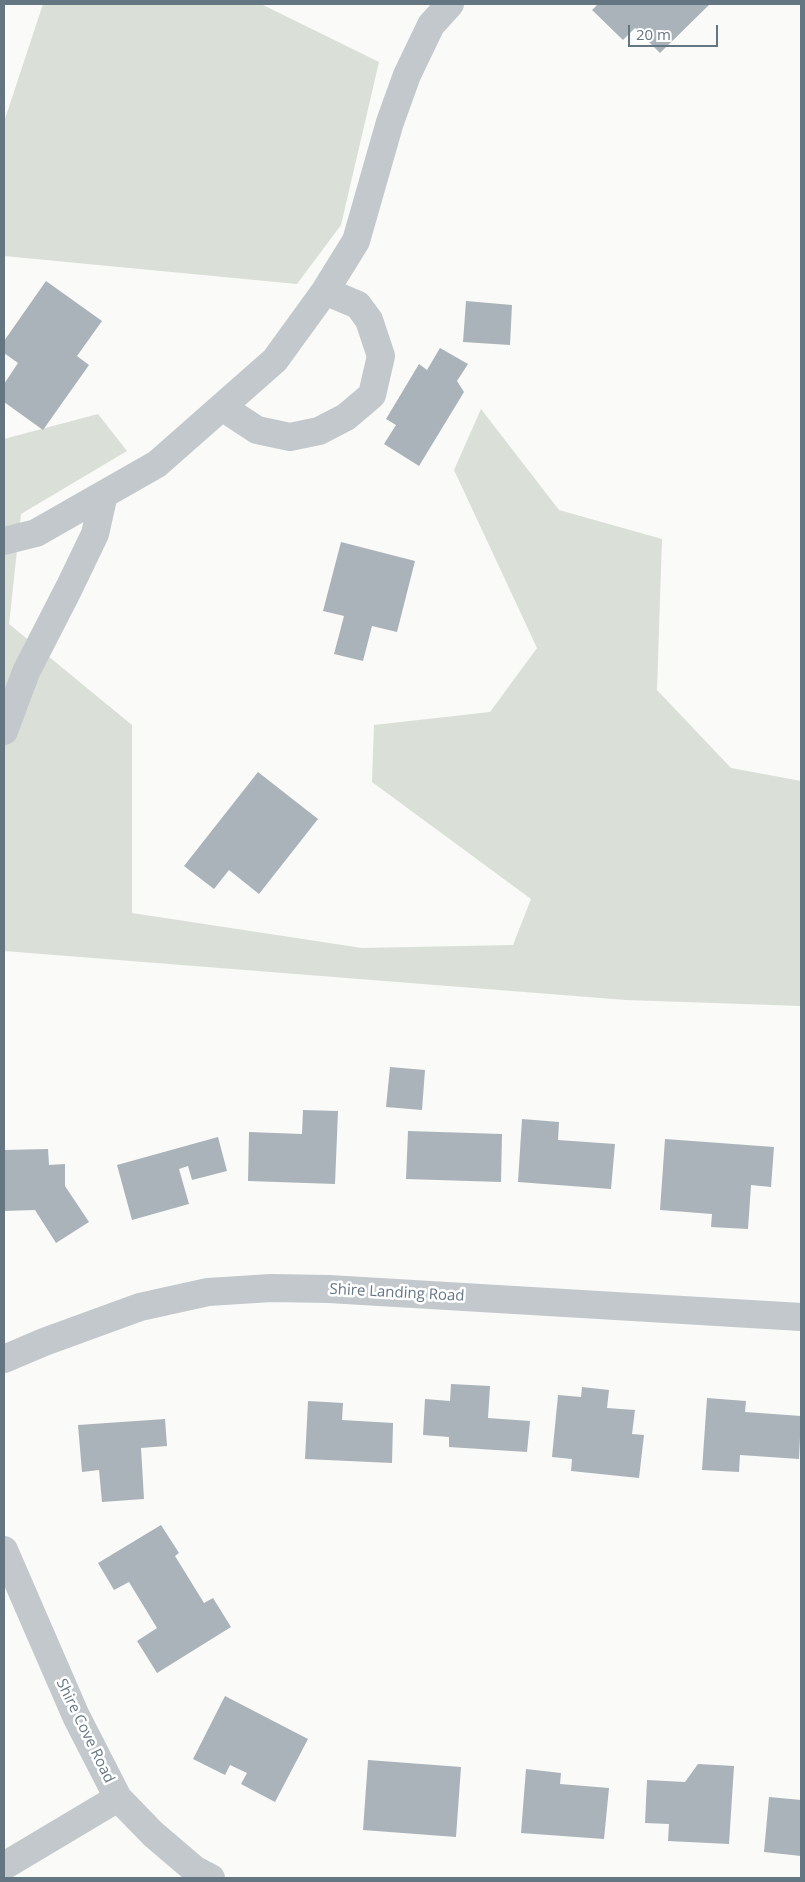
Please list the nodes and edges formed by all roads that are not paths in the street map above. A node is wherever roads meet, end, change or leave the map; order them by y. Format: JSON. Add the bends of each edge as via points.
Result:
{"nodes":[{"id":1,"x":450,"y":4,"type":"edge"},
{"id":2,"x":325,"y":291,"type":"junction"},
{"id":3,"x":222,"y":407,"type":"junction"},
{"id":4,"x":104,"y":494,"type":"junction"},
{"id":5,"x":4,"y":541,"type":"edge"},
{"id":6,"x":4,"y":731,"type":"edge"},
{"id":7,"x":801,"y":1317,"type":"edge"},
{"id":8,"x":4,"y":1359,"type":"edge"},
{"id":9,"x":4,"y":1550,"type":"edge"},
{"id":10,"x":118,"y":1798,"type":"junction"},
{"id":11,"x":4,"y":1866,"type":"edge"},
{"id":12,"x":211,"y":1878,"type":"edge"}],
"edges":[{"from":1,"to":2,"type":"street","via":[[431,25],[407,76],[390,122],[356,241]]},
{"from":2,"to":3,"type":"street","via":[[275,360]]},
{"from":2,"to":3,"type":"street","via":[[358,305],[370,320],[381,356],[372,395],[346,417],[319,431],[290,437],[256,430]]},
{"from":3,"to":4,"type":"street","via":[[156,464]]},
{"from":4,"to":5,"type":"street","via":[[36,533]]},
{"from":4,"to":6,"type":"street","via":[[95,534],[26,672]]},
{"from":7,"to":8,"type":"street","name":"Shire Landing Road","via":[[271,1288],[208,1292],[140,1307]]},
{"from":9,"to":10,"type":"street","name":"Shire Cove Road","via":[[76,1716]]},
{"from":10,"to":11,"type":"street"},
{"from":10,"to":12,"type":"street","name":"Shire Cove Road","via":[[153,1834]]}]}
